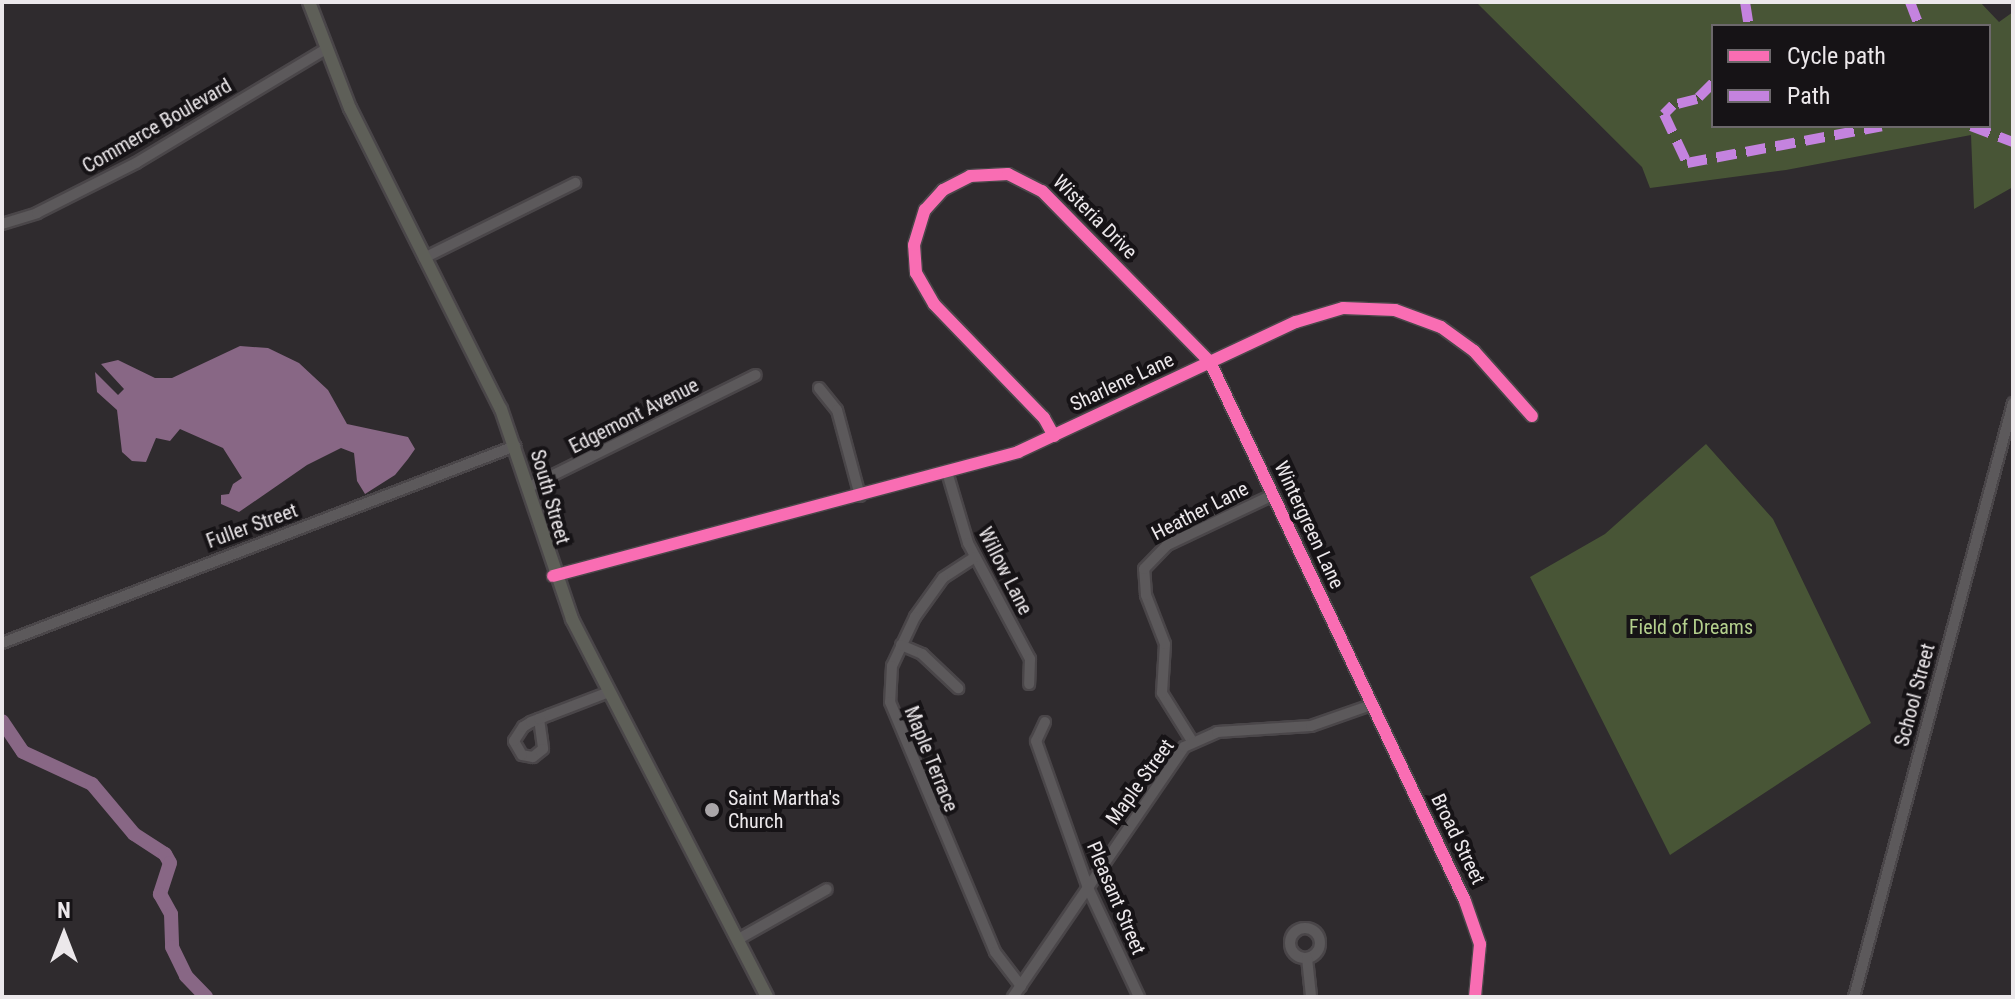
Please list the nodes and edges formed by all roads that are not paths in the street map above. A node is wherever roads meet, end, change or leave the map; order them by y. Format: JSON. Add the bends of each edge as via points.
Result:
{"nodes":[{"id":1,"x":309,"y":2,"type":"edge"},
{"id":2,"x":326,"y":49,"type":"junction"},
{"id":3,"x":575,"y":183,"type":"dead end"},
{"id":4,"x":2,"y":224,"type":"edge"},
{"id":5,"x":424,"y":258,"type":"junction"},
{"id":6,"x":1210,"y":362,"type":"junction"},
{"id":7,"x":756,"y":375,"type":"dead end"},
{"id":8,"x":819,"y":388,"type":"dead end"},
{"id":9,"x":2013,"y":403,"type":"edge"},
{"id":10,"x":1532,"y":416,"type":"dead end"},
{"id":11,"x":1054,"y":436,"type":"junction"},
{"id":12,"x":515,"y":446,"type":"junction"},
{"id":13,"x":947,"y":472,"type":"junction"},
{"id":14,"x":527,"y":488,"type":"junction"},
{"id":15,"x":1273,"y":495,"type":"junction"},
{"id":16,"x":860,"y":496,"type":"junction"},
{"id":17,"x":975,"y":557,"type":"junction"},
{"id":18,"x":553,"y":576,"type":"junction"},
{"id":19,"x":2,"y":643,"type":"edge"},
{"id":20,"x":901,"y":645,"type":"junction"},
{"id":21,"x":1029,"y":684,"type":"dead end"},
{"id":22,"x":958,"y":688,"type":"dead end"},
{"id":23,"x":609,"y":692,"type":"junction"},
{"id":24,"x":1371,"y":705,"type":"junction"},
{"id":25,"x":539,"y":719,"type":"junction"},
{"id":26,"x":1045,"y":722,"type":"dead end"},
{"id":27,"x":1192,"y":741,"type":"junction"},
{"id":28,"x":1088,"y":888,"type":"junction"},
{"id":29,"x":827,"y":889,"type":"dead end"},
{"id":30,"x":737,"y":940,"type":"junction"},
{"id":31,"x":1307,"y":958,"type":"dead end"},
{"id":32,"x":1021,"y":986,"type":"junction"},
{"id":33,"x":767,"y":997,"type":"edge"},
{"id":34,"x":1013,"y":997,"type":"edge"},
{"id":35,"x":1139,"y":997,"type":"edge"},
{"id":36,"x":1311,"y":997,"type":"edge"},
{"id":37,"x":1475,"y":997,"type":"edge"},
{"id":38,"x":1854,"y":997,"type":"edge"}],
"edges":[{"from":1,"to":2,"type":"main road","name":"South Street"},
{"from":2,"to":4,"type":"street","name":"Commerce Boulevard","via":[[134,164],[37,213]]},
{"from":2,"to":5,"type":"main road","name":"South Street"},
{"from":3,"to":5,"type":"street"},
{"from":5,"to":12,"type":"main road","name":"South Street"},
{"from":6,"to":10,"type":"street","name":"Sharlene Lane","via":[[1320,313],[1355,307],[1395,310],[1431,322],[1466,344]]},
{"from":6,"to":11,"type":"street","name":"Sharlene Lane"},
{"from":6,"to":11,"type":"street","name":"Wisteria Drive","via":[[1034,185],[999,173],[960,179],[930,202],[917,227],[913,254],[919,281],[934,304],[1044,418]]},
{"from":6,"to":15,"type":"street","name":"Wintergreen Lane"},
{"from":7,"to":14,"type":"street","name":"Edgemont Avenue"},
{"from":8,"to":16,"type":"street","via":[[837,410]]},
{"from":9,"to":38,"type":"street","name":"School Street"},
{"from":11,"to":13,"type":"street","name":"Sharlene Lane"},
{"from":12,"to":14,"type":"main road","name":"South Street"},
{"from":12,"to":19,"type":"street","name":"Fuller Street"},
{"from":13,"to":16,"type":"street","name":"Sharlene Lane"},
{"from":13,"to":17,"type":"street","name":"Willow Lane"},
{"from":14,"to":18,"type":"main road","name":"South Street"},
{"from":15,"to":24,"type":"street","name":"Wintergreen Lane"},
{"from":15,"to":27,"type":"street","name":"Heather Lane","via":[[1167,545],[1144,569],[1146,595],[1165,644],[1162,693]]},
{"from":16,"to":18,"type":"street","name":"Sharlene Lane"},
{"from":17,"to":20,"type":"street","name":"Maple Terrace","via":[[937,585]]},
{"from":17,"to":21,"type":"street","name":"Willow Lane","via":[[1030,659]]},
{"from":18,"to":23,"type":"main road","name":"South Street"},
{"from":20,"to":22,"type":"street","via":[[922,654]]},
{"from":20,"to":32,"type":"street","name":"Maple Terrace","via":[[889,684],[894,719],[995,952]]},
{"from":23,"to":25,"type":"street"},
{"from":23,"to":30,"type":"main road","name":"South Street"},
{"from":24,"to":27,"type":"street","name":"Maple Street","via":[[1311,726],[1227,730]]},
{"from":24,"to":37,"type":"street","name":"Broad Street","via":[[1475,929],[1480,944]]},
{"from":25,"to":25,"type":"street","via":[[518,731],[514,741],[522,755],[541,752],[545,740]]},
{"from":26,"to":28,"type":"street","name":"Pleasant Street","via":[[1036,741]]},
{"from":27,"to":28,"type":"street","name":"Maple Street","via":[[1172,762]]},
{"from":28,"to":32,"type":"street","name":"Maple Street"},
{"from":28,"to":35,"type":"street","name":"Pleasant Street"},
{"from":29,"to":30,"type":"street"},
{"from":30,"to":33,"type":"main road","name":"South Street"},
{"from":31,"to":36,"type":"street"},
{"from":32,"to":34,"type":"street","name":"Maple Street"}]}
